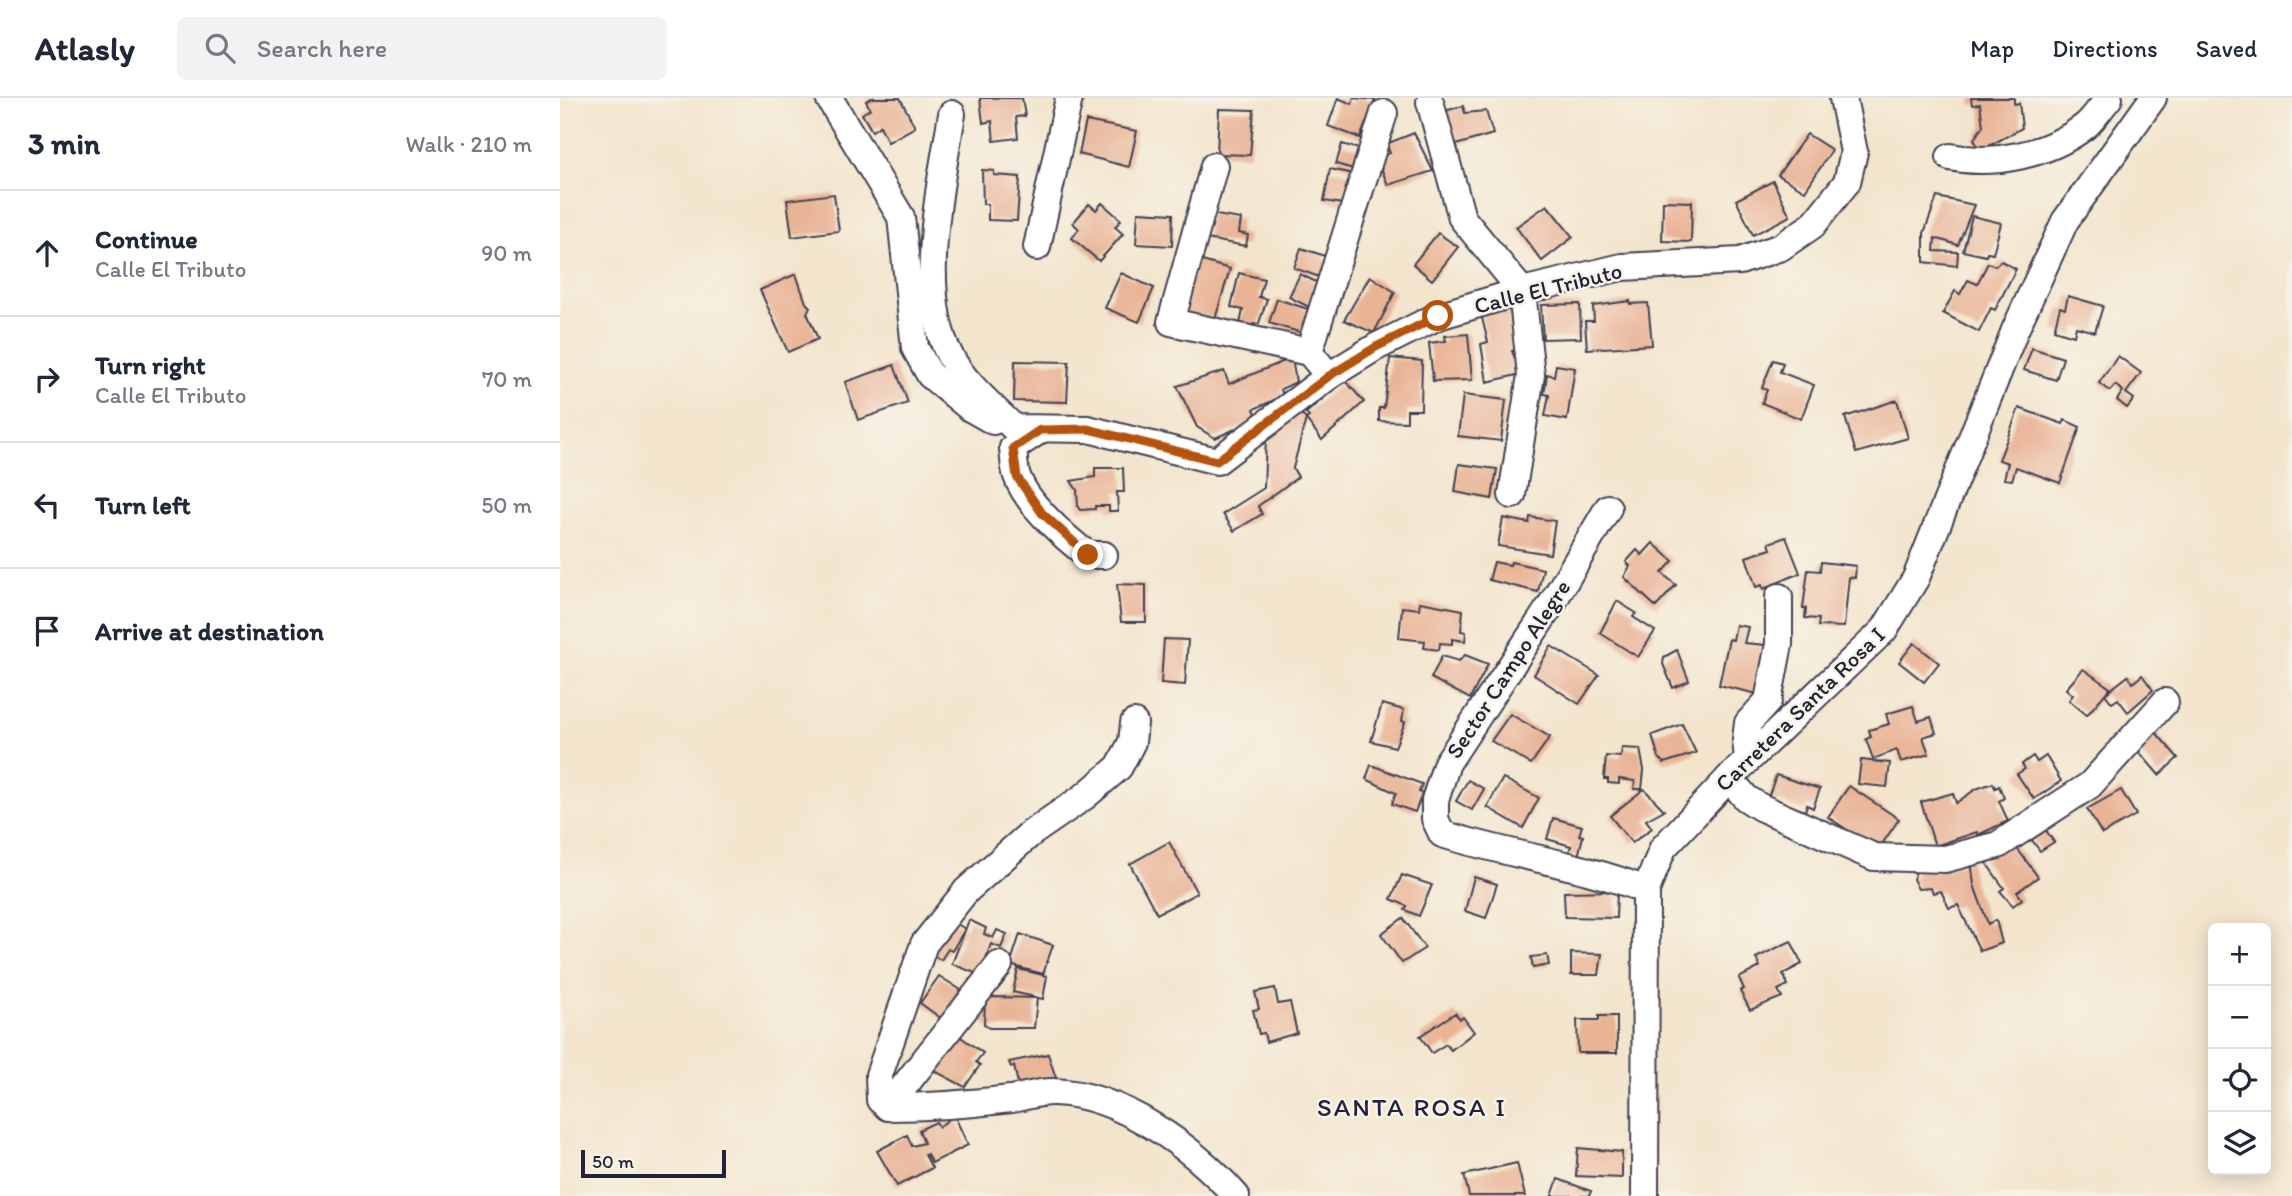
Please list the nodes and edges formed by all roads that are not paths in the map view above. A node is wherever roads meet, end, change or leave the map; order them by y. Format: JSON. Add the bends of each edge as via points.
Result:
{"nodes":[{"id":1,"x":828,"y":98,"type":"edge"},
{"id":2,"x":1069,"y":98,"type":"edge"},
{"id":3,"x":1843,"y":98,"type":"edge"},
{"id":4,"x":2109,"y":98,"type":"edge"},
{"id":5,"x":2153,"y":98,"type":"edge"},
{"id":6,"x":1430,"y":102,"type":"dead end"},
{"id":7,"x":1384,"y":113,"type":"dead end"},
{"id":8,"x":953,"y":114,"type":"dead end"},
{"id":9,"x":1950,"y":157,"type":"dead end"},
{"id":10,"x":1214,"y":166,"type":"dead end"},
{"id":11,"x":1037,"y":247,"type":"dead end"},
{"id":12,"x":1522,"y":290,"type":"junction"},
{"id":13,"x":1309,"y":352,"type":"junction"},
{"id":14,"x":1329,"y":376,"type":"junction"},
{"id":15,"x":1027,"y":429,"type":"junction"},
{"id":16,"x":1512,"y":495,"type":"dead end"},
{"id":17,"x":1608,"y":508,"type":"dead end"},
{"id":18,"x":1104,"y":555,"type":"dead end"},
{"id":19,"x":1779,"y":597,"type":"dead end"},
{"id":20,"x":2165,"y":702,"type":"dead end"},
{"id":21,"x":1134,"y":723,"type":"dead end"},
{"id":22,"x":1748,"y":759,"type":"junction"},
{"id":23,"x":1729,"y":778,"type":"junction"},
{"id":24,"x":1646,"y":890,"type":"junction"},
{"id":25,"x":999,"y":965,"type":"dead end"},
{"id":26,"x":888,"y":1107,"type":"junction"},
{"id":27,"x":1236,"y":1196,"type":"edge"},
{"id":28,"x":1645,"y":1196,"type":"edge"}],
"edges":[{"from":1,"to":15,"type":"street","name":"Calle El Tributo","via":[[901,217],[915,348],[930,375],[970,408],[998,423]]},
{"from":2,"to":11,"type":"street"},
{"from":3,"to":12,"type":"street","name":"Calle El Tributo","via":[[1854,152],[1847,182],[1812,225],[1781,247],[1740,261],[1622,267]]},
{"from":4,"to":9,"type":"street","via":[[2087,125],[2065,140],[1991,161]]},
{"from":5,"to":22,"type":"street","name":"Carretera Santa Rosa I","via":[[2065,221],[2015,330],[1916,578],[1884,630]]},
{"from":6,"to":12,"type":"street","via":[[1462,218]]},
{"from":7,"to":13,"type":"street"},
{"from":8,"to":15,"type":"street","via":[[934,228],[934,302],[949,355],[965,378]]},
{"from":10,"to":13,"type":"street","via":[[1171,322]]},
{"from":12,"to":14,"type":"street","name":"Calle El Tributo","via":[[1438,316]]},
{"from":12,"to":16,"type":"street","via":[[1531,375]]},
{"from":13,"to":14,"type":"street"},
{"from":14,"to":15,"type":"street","name":"Calle El Tributo","via":[[1217,461],[1088,429]]},
{"from":15,"to":18,"type":"street","via":[[1013,448],[1017,477],[1065,537],[1088,555]]},
{"from":17,"to":24,"type":"street","name":"Sector Campo Alegre","via":[[1551,606],[1447,763],[1434,800],[1434,819],[1442,834],[1602,873]]},
{"from":19,"to":22,"type":"street","via":[[1779,644],[1768,701],[1748,723]]},
{"from":20,"to":23,"type":"street","via":[[2090,785],[1998,845],[1945,859],[1874,857],[1760,807]]},
{"from":21,"to":26,"type":"street","via":[[1132,742],[1119,767],[1030,834],[966,891],[925,944],[879,1075],[880,1100]]},
{"from":22,"to":23,"type":"street","name":"Carretera Santa Rosa I"},
{"from":23,"to":24,"type":"street","name":"Carretera Santa Rosa I","via":[[1663,848]]},
{"from":24,"to":28,"type":"street","name":"Carretera Santa Rosa I"},
{"from":25,"to":26,"type":"street"},
{"from":26,"to":27,"type":"street","via":[[948,1106],[1052,1092],[1088,1096],[1161,1130],[1211,1167]]}]}
